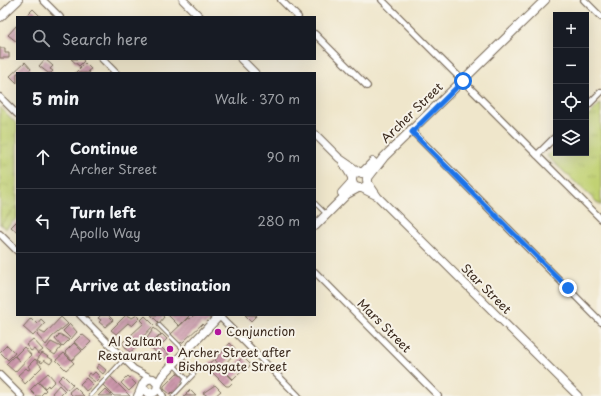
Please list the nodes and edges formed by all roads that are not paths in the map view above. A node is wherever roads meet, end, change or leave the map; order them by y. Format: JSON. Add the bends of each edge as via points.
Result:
{"nodes":[{"id":1,"x":18,"y":0,"type":"edge"},
{"id":2,"x":43,"y":0,"type":"edge"},
{"id":3,"x":183,"y":0,"type":"edge"},
{"id":4,"x":281,"y":0,"type":"edge"},
{"id":5,"x":382,"y":0,"type":"edge"},
{"id":6,"x":538,"y":0,"type":"edge"},
{"id":7,"x":545,"y":0,"type":"edge"},
{"id":8,"x":584,"y":0,"type":"edge"},
{"id":9,"x":59,"y":16,"type":"edge"},
{"id":10,"x":199,"y":16,"type":"edge"},
{"id":11,"x":297,"y":16,"type":"edge"},
{"id":12,"x":0,"y":17,"type":"edge"},
{"id":13,"x":601,"y":17,"type":"edge"},
{"id":14,"x":316,"y":35,"type":"edge"},
{"id":15,"x":103,"y":60,"type":"edge"},
{"id":16,"x":242,"y":60,"type":"edge"},
{"id":17,"x":115,"y":72,"type":"edge"},
{"id":18,"x":254,"y":72,"type":"edge"},
{"id":19,"x":461,"y":80,"type":"junction"},
{"id":20,"x":367,"y":86,"type":"dead end"},
{"id":21,"x":601,"y":92,"type":"edge"},
{"id":22,"x":0,"y":97,"type":"edge"},
{"id":23,"x":589,"y":104,"type":"edge"},
{"id":24,"x":16,"y":113,"type":"edge"},
{"id":25,"x":411,"y":130,"type":"junction"},
{"id":26,"x":316,"y":135,"type":"edge"},
{"id":27,"x":553,"y":139,"type":"edge"},
{"id":28,"x":537,"y":155,"type":"junction"},
{"id":29,"x":339,"y":158,"type":"junction"},
{"id":30,"x":364,"y":176,"type":"junction"},
{"id":31,"x":356,"y":184,"type":"junction"},
{"id":32,"x":378,"y":197,"type":"junction"},
{"id":33,"x":316,"y":204,"type":"edge"},
{"id":34,"x":324,"y":212,"type":"junction"},
{"id":35,"x":601,"y":219,"type":"edge"},
{"id":36,"x":316,"y":220,"type":"edge"},
{"id":37,"x":316,"y":225,"type":"edge"},
{"id":38,"x":0,"y":234,"type":"edge"},
{"id":39,"x":16,"y":250,"type":"edge"},
{"id":40,"x":316,"y":273,"type":"edge"},
{"id":41,"x":81,"y":316,"type":"edge"},
{"id":42,"x":221,"y":316,"type":"edge"},
{"id":43,"x":601,"y":322,"type":"edge"},
{"id":44,"x":159,"y":325,"type":"dead end"},
{"id":45,"x":186,"y":352,"type":"junction"},
{"id":46,"x":124,"y":359,"type":"junction"},
{"id":47,"x":176,"y":361,"type":"junction"},
{"id":48,"x":134,"y":369,"type":"junction"},
{"id":49,"x":0,"y":375,"type":"edge"},
{"id":50,"x":151,"y":388,"type":"edge"},
{"id":51,"x":21,"y":396,"type":"edge"},
{"id":52,"x":90,"y":396,"type":"edge"},
{"id":53,"x":138,"y":396,"type":"edge"},
{"id":54,"x":163,"y":396,"type":"edge"},
{"id":55,"x":172,"y":396,"type":"edge"},
{"id":56,"x":298,"y":396,"type":"edge"},
{"id":57,"x":438,"y":396,"type":"edge"},
{"id":58,"x":578,"y":396,"type":"edge"}],
"edges":[{"from":1,"to":12,"type":"main road"},
{"from":2,"to":9,"type":"street"},
{"from":3,"to":10,"type":"street"},
{"from":4,"to":11,"type":"street"},
{"from":5,"to":19,"type":"street"},
{"from":6,"to":19,"type":"main road","name":"Archer Street"},
{"from":7,"to":19,"type":"main road","name":"Archer Street"},
{"from":8,"to":13,"type":"street"},
{"from":14,"to":20,"type":"street"},
{"from":15,"to":17,"type":"street"},
{"from":16,"to":18,"type":"street"},
{"from":19,"to":25,"type":"main road","name":"Archer Street"},
{"from":19,"to":28,"type":"street"},
{"from":21,"to":23,"type":"street"},
{"from":22,"to":24,"type":"street"},
{"from":25,"to":30,"type":"main road","name":"Archer Street"},
{"from":25,"to":43,"type":"street"},
{"from":26,"to":29,"type":"street","name":"Star Street"},
{"from":27,"to":28,"type":"street"},
{"from":28,"to":35,"type":"street"},
{"from":29,"to":30,"type":"street","name":"Star Street"},
{"from":29,"to":31,"type":"street","name":"Star Street"},
{"from":30,"to":31,"type":"main road","via":[[365,185]]},
{"from":30,"to":31,"type":"main road","via":[[356,174]]},
{"from":30,"to":32,"type":"street","name":"Star Street"},
{"from":31,"to":32,"type":"street","name":"Star Street"},
{"from":31,"to":34,"type":"main road"},
{"from":31,"to":37,"type":"main road"},
{"from":32,"to":58,"type":"street","name":"Star Street"},
{"from":33,"to":34,"type":"lane"},
{"from":34,"to":36,"type":"main road"},
{"from":38,"to":39,"type":"street"},
{"from":40,"to":57,"type":"street","name":"Mars Street"},
{"from":41,"to":46,"type":"street"},
{"from":42,"to":45,"type":"main road","via":[[203,338]]},
{"from":42,"to":56,"type":"street"},
{"from":44,"to":45,"type":"lane"},
{"from":45,"to":47,"type":"main road"},
{"from":46,"to":48,"type":"street"},
{"from":46,"to":52,"type":"lane"},
{"from":47,"to":50,"type":"main road"},
{"from":47,"to":55,"type":"lane","via":[[186,379]]},
{"from":47,"to":55,"type":"lane","via":[[194,374]]},
{"from":48,"to":50,"type":"street"},
{"from":48,"to":50,"type":"street"},
{"from":49,"to":51,"type":"street"},
{"from":50,"to":53,"type":"main road"},
{"from":50,"to":54,"type":"street"}]}
